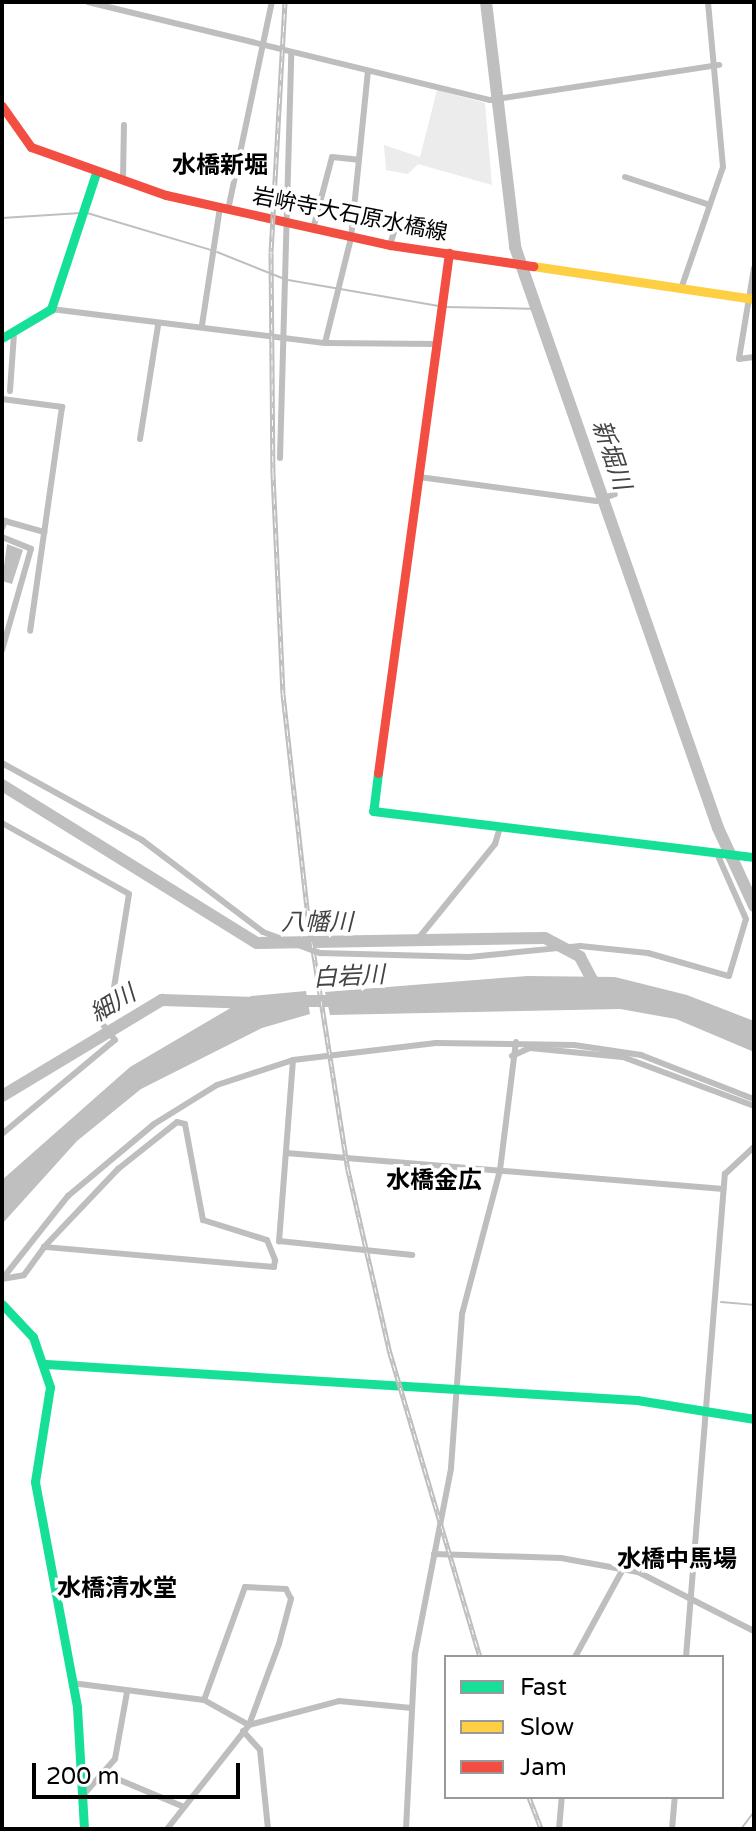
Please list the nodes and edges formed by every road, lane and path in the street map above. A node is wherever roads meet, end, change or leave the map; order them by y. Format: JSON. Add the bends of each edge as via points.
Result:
{"nodes":[{"id":1,"x":88,"y":2,"type":"edge"},
{"id":2,"x":272,"y":2,"type":"edge"},
{"id":3,"x":708,"y":2,"type":"edge"},
{"id":4,"x":262,"y":45,"type":"junction"},
{"id":5,"x":291,"y":52,"type":"junction"},
{"id":6,"x":719,"y":65,"type":"junction"},
{"id":7,"x":368,"y":71,"type":"junction"},
{"id":8,"x":2,"y":106,"type":"edge"},
{"id":9,"x":124,"y":125,"type":"dead end"},
{"id":10,"x":359,"y":160,"type":"junction"},
{"id":11,"x":96,"y":173,"type":"junction"},
{"id":12,"x":625,"y":177,"type":"dead end"},
{"id":13,"x":122,"y":182,"type":"junction"},
{"id":14,"x":710,"y":205,"type":"junction"},
{"id":15,"x":224,"y":209,"type":"junction"},
{"id":16,"x":398,"y":219,"type":"dead end"},
{"id":17,"x":282,"y":222,"type":"junction"},
{"id":18,"x":313,"y":229,"type":"junction"},
{"id":19,"x":351,"y":238,"type":"junction"},
{"id":20,"x":390,"y":245,"type":"junction"},
{"id":21,"x":449,"y":253,"type":"junction"},
{"id":22,"x":754,"y":268,"type":"edge"},
{"id":23,"x":682,"y":286,"type":"junction"},
{"id":24,"x":750,"y":298,"type":"edge"},
{"id":25,"x":51,"y":309,"type":"junction"},
{"id":26,"x":158,"y":325,"type":"junction"},
{"id":27,"x":202,"y":325,"type":"junction"},
{"id":28,"x":14,"y":334,"type":"junction"},
{"id":29,"x":279,"y":335,"type":"junction"},
{"id":30,"x":2,"y":338,"type":"edge"},
{"id":31,"x":325,"y":343,"type":"junction"},
{"id":32,"x":436,"y":344,"type":"junction"},
{"id":33,"x":754,"y":357,"type":"edge"},
{"id":34,"x":10,"y":391,"type":"dead end"},
{"id":35,"x":2,"y":399,"type":"edge"},
{"id":36,"x":140,"y":439,"type":"dead end"},
{"id":37,"x":280,"y":458,"type":"dead end"},
{"id":38,"x":419,"y":477,"type":"junction"},
{"id":39,"x":615,"y":494,"type":"dead end"},
{"id":40,"x":2,"y":528,"type":"edge"},
{"id":41,"x":44,"y":532,"type":"junction"},
{"id":42,"x":2,"y":537,"type":"edge"},
{"id":43,"x":2,"y":631,"type":"edge"},
{"id":44,"x":30,"y":631,"type":"dead end"},
{"id":45,"x":2,"y":650,"type":"edge"},
{"id":46,"x":2,"y":763,"type":"edge"},
{"id":47,"x":2,"y":823,"type":"edge"},
{"id":48,"x":500,"y":828,"type":"junction"},
{"id":49,"x":754,"y":857,"type":"edge"},
{"id":50,"x":722,"y":858,"type":"junction"},
{"id":51,"x":417,"y":940,"type":"dead end"},
{"id":52,"x":114,"y":988,"type":"dead end"},
{"id":53,"x":98,"y":1018,"type":"dead end"},
{"id":54,"x":516,"y":1042,"type":"junction"},
{"id":55,"x":512,"y":1056,"type":"junction"},
{"id":56,"x":293,"y":1060,"type":"junction"},
{"id":57,"x":754,"y":1099,"type":"edge"},
{"id":58,"x":754,"y":1106,"type":"edge"},
{"id":59,"x":2,"y":1134,"type":"edge"},
{"id":60,"x":754,"y":1147,"type":"edge"},
{"id":61,"x":286,"y":1153,"type":"junction"},
{"id":62,"x":500,"y":1170,"type":"junction"},
{"id":63,"x":724,"y":1189,"type":"junction"},
{"id":64,"x":44,"y":1247,"type":"junction"},
{"id":65,"x":412,"y":1255,"type":"dead end"},
{"id":66,"x":2,"y":1278,"type":"edge"},
{"id":67,"x":2,"y":1304,"type":"edge"},
{"id":68,"x":46,"y":1364,"type":"junction"},
{"id":69,"x":458,"y":1387,"type":"junction"},
{"id":70,"x":706,"y":1409,"type":"junction"},
{"id":71,"x":754,"y":1419,"type":"edge"},
{"id":72,"x":434,"y":1554,"type":"junction"},
{"id":73,"x":623,"y":1569,"type":"junction"},
{"id":74,"x":690,"y":1602,"type":"junction"},
{"id":75,"x":754,"y":1631,"type":"edge"},
{"id":76,"x":576,"y":1655,"type":"edge"},
{"id":77,"x":686,"y":1655,"type":"edge"},
{"id":78,"x":72,"y":1683,"type":"junction"},
{"id":79,"x":127,"y":1692,"type":"junction"},
{"id":80,"x":204,"y":1700,"type":"junction"},
{"id":81,"x":412,"y":1708,"type":"junction"},
{"id":82,"x":246,"y":1728,"type":"junction"},
{"id":83,"x":103,"y":1773,"type":"junction"},
{"id":84,"x":85,"y":1793,"type":"junction"},
{"id":85,"x":562,"y":1799,"type":"edge"},
{"id":86,"x":675,"y":1799,"type":"edge"},
{"id":87,"x":182,"y":1806,"type":"junction"},
{"id":88,"x":84,"y":1829,"type":"edge"},
{"id":89,"x":167,"y":1829,"type":"edge"},
{"id":90,"x":268,"y":1829,"type":"edge"},
{"id":91,"x":406,"y":1829,"type":"edge"},
{"id":92,"x":559,"y":1829,"type":"edge"},
{"id":93,"x":672,"y":1829,"type":"edge"}],
"edges":[{"from":1,"to":4,"type":"street"},
{"from":2,"to":4,"type":"street"},
{"from":3,"to":6,"type":"street"},
{"from":4,"to":5,"type":"street"},
{"from":4,"to":15,"type":"street"},
{"from":5,"to":7,"type":"street"},
{"from":5,"to":17,"type":"street"},
{"from":6,"to":7,"type":"street","via":[[490,100]]},
{"from":6,"to":14,"type":"street","via":[[723,167]]},
{"from":7,"to":10,"type":"street"},
{"from":8,"to":11,"type":"street","name":"岩峅寺大石原水橋線","via":[[31,147]]},
{"from":9,"to":13,"type":"street"},
{"from":10,"to":18,"type":"street","via":[[332,157]]},
{"from":10,"to":19,"type":"street"},
{"from":11,"to":13,"type":"street","name":"岩峅寺大石原水橋線"},
{"from":11,"to":25,"type":"street"},
{"from":12,"to":14,"type":"street"},
{"from":13,"to":15,"type":"street","name":"岩峅寺大石原水橋線"},
{"from":14,"to":23,"type":"street"},
{"from":15,"to":17,"type":"street","name":"岩峅寺大石原水橋線"},
{"from":15,"to":27,"type":"street"},
{"from":16,"to":20,"type":"street"},
{"from":17,"to":18,"type":"street","name":"岩峅寺大石原水橋線"},
{"from":17,"to":29,"type":"street"},
{"from":18,"to":19,"type":"street","name":"岩峅寺大石原水橋線"},
{"from":19,"to":20,"type":"street","name":"岩峅寺大石原水橋線"},
{"from":19,"to":31,"type":"street"},
{"from":20,"to":21,"type":"street","name":"岩峅寺大石原水橋線"},
{"from":21,"to":23,"type":"street","name":"岩峅寺大石原水橋線"},
{"from":21,"to":32,"type":"street"},
{"from":22,"to":24,"type":"street"},
{"from":23,"to":24,"type":"street","name":"岩峅寺大石原水橋線"},
{"from":24,"to":33,"type":"street","via":[[739,359]]},
{"from":25,"to":26,"type":"street"},
{"from":25,"to":28,"type":"street"},
{"from":26,"to":27,"type":"street"},
{"from":26,"to":36,"type":"street"},
{"from":27,"to":29,"type":"street"},
{"from":28,"to":30,"type":"street"},
{"from":28,"to":34,"type":"street"},
{"from":29,"to":31,"type":"street"},
{"from":29,"to":37,"type":"street"},
{"from":31,"to":32,"type":"street"},
{"from":32,"to":38,"type":"street"},
{"from":35,"to":41,"type":"street","via":[[62,407]]},
{"from":38,"to":39,"type":"street","via":[[596,501]]},
{"from":38,"to":48,"type":"street","via":[[373,811]]},
{"from":40,"to":41,"type":"street","via":[[5,521]]},
{"from":41,"to":44,"type":"street"},
{"from":42,"to":43,"type":"street","via":[[31,549]]},
{"from":43,"to":45,"type":"street"},
{"from":46,"to":50,"type":"street","via":[[142,840],[263,932],[320,953],[469,957],[580,946],[648,953],[729,976],[746,919]]},
{"from":47,"to":52,"type":"street","via":[[129,894]]},
{"from":48,"to":50,"type":"street"},
{"from":48,"to":51,"type":"street","via":[[495,844]]},
{"from":49,"to":50,"type":"street"},
{"from":53,"to":59,"type":"street","via":[[115,1040]]},
{"from":54,"to":55,"type":"street"},
{"from":54,"to":56,"type":"street"},
{"from":54,"to":57,"type":"street","via":[[641,1055]]},
{"from":55,"to":58,"type":"street","via":[[530,1048],[623,1057]]},
{"from":55,"to":62,"type":"street"},
{"from":56,"to":61,"type":"street"},
{"from":56,"to":66,"type":"street","via":[[217,1085],[154,1124],[68,1196]]},
{"from":60,"to":63,"type":"street","via":[[728,1169]]},
{"from":61,"to":62,"type":"street"},
{"from":61,"to":65,"type":"street","via":[[282,1245]]},
{"from":62,"to":63,"type":"street"},
{"from":62,"to":69,"type":"street","via":[[467,1278]]},
{"from":63,"to":70,"type":"street"},
{"from":64,"to":64,"type":"street","via":[[274,1267],[275,1260],[267,1240],[203,1220],[185,1124],[177,1122],[118,1169]]},
{"from":64,"to":66,"type":"street","via":[[24,1275]]},
{"from":67,"to":68,"type":"street","via":[[33,1337]]},
{"from":68,"to":69,"type":"street"},
{"from":68,"to":78,"type":"street","via":[[51,1398],[35,1482]]},
{"from":69,"to":70,"type":"street"},
{"from":69,"to":72,"type":"street"},
{"from":70,"to":71,"type":"street"},
{"from":70,"to":74,"type":"street"},
{"from":72,"to":73,"type":"street","via":[[561,1558]]},
{"from":72,"to":81,"type":"street"},
{"from":73,"to":74,"type":"street"},
{"from":73,"to":76,"type":"street"},
{"from":74,"to":75,"type":"street"},
{"from":74,"to":77,"type":"street"},
{"from":78,"to":79,"type":"street"},
{"from":78,"to":84,"type":"street"},
{"from":79,"to":80,"type":"street"},
{"from":79,"to":83,"type":"street","via":[[115,1759]]},
{"from":80,"to":82,"type":"street"},
{"from":80,"to":82,"type":"street","via":[[245,1587],[286,1589],[291,1599],[279,1644]]},
{"from":81,"to":82,"type":"street","via":[[339,1701]]},
{"from":81,"to":91,"type":"street"},
{"from":82,"to":87,"type":"street"},
{"from":82,"to":90,"type":"street","via":[[260,1750]]},
{"from":83,"to":84,"type":"street"},
{"from":83,"to":87,"type":"street"},
{"from":84,"to":88,"type":"street"},
{"from":85,"to":92,"type":"street"},
{"from":86,"to":93,"type":"street"},
{"from":87,"to":89,"type":"street"}]}
